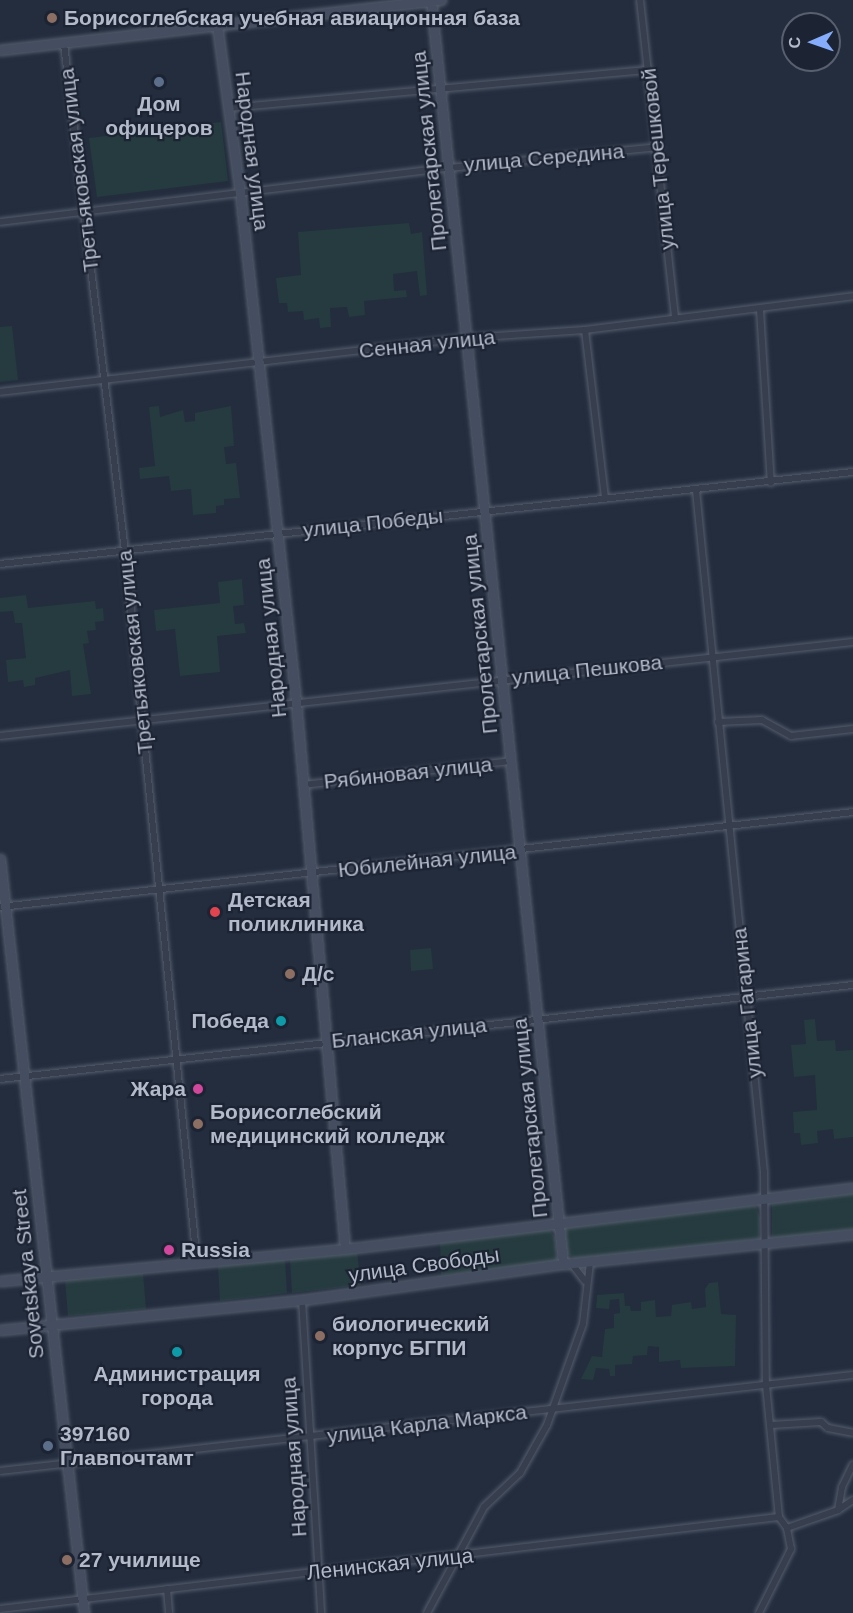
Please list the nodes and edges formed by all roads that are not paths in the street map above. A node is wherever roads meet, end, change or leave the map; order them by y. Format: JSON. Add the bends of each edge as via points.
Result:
{"nodes":[{"id":1,"x":640,"y":0,"type":"edge"},
{"id":2,"x":436,"y":1,"type":"edge"},
{"id":3,"x":217,"y":25,"type":"junction"},
{"id":4,"x":64,"y":44,"type":"junction"},
{"id":5,"x":0,"y":50,"type":"edge"},
{"id":6,"x":649,"y":70,"type":"junction"},
{"id":7,"x":442,"y":87,"type":"junction"},
{"id":8,"x":229,"y":108,"type":"junction"},
{"id":9,"x":659,"y":147,"type":"junction"},
{"id":10,"x":449,"y":168,"type":"junction"},
{"id":11,"x":240,"y":192,"type":"junction"},
{"id":12,"x":86,"y":213,"type":"junction"},
{"id":13,"x":0,"y":222,"type":"edge"},
{"id":14,"x":853,"y":296,"type":"edge"},
{"id":15,"x":760,"y":310,"type":"junction"},
{"id":16,"x":675,"y":319,"type":"junction"},
{"id":17,"x":585,"y":330,"type":"junction"},
{"id":18,"x":467,"y":338,"type":"junction"},
{"id":19,"x":260,"y":363,"type":"junction"},
{"id":20,"x":103,"y":381,"type":"junction"},
{"id":21,"x":0,"y":392,"type":"edge"},
{"id":22,"x":853,"y":472,"type":"edge"},
{"id":23,"x":771,"y":483,"type":"junction"},
{"id":24,"x":696,"y":490,"type":"junction"},
{"id":25,"x":605,"y":498,"type":"junction"},
{"id":26,"x":485,"y":510,"type":"junction"},
{"id":27,"x":278,"y":533,"type":"junction"},
{"id":28,"x":125,"y":551,"type":"junction"},
{"id":29,"x":0,"y":564,"type":"edge"},
{"id":30,"x":853,"y":642,"type":"edge"},
{"id":31,"x":712,"y":657,"type":"junction"},
{"id":32,"x":504,"y":678,"type":"junction"},
{"id":33,"x":296,"y":702,"type":"junction"},
{"id":34,"x":142,"y":719,"type":"junction"},
{"id":35,"x":718,"y":722,"type":"junction"},
{"id":36,"x":853,"y":729,"type":"edge"},
{"id":37,"x":0,"y":736,"type":"edge"},
{"id":38,"x":512,"y":761,"type":"junction"},
{"id":39,"x":304,"y":785,"type":"junction"},
{"id":40,"x":853,"y":812,"type":"edge"},
{"id":41,"x":728,"y":827,"type":"junction"},
{"id":42,"x":520,"y":852,"type":"junction"},
{"id":43,"x":0,"y":860,"type":"edge"},
{"id":44,"x":311,"y":872,"type":"junction"},
{"id":45,"x":160,"y":888,"type":"junction"},
{"id":46,"x":3,"y":906,"type":"edge"},
{"id":47,"x":853,"y":985,"type":"edge"},
{"id":48,"x":747,"y":998,"type":"junction"},
{"id":49,"x":539,"y":1020,"type":"junction"},
{"id":50,"x":328,"y":1041,"type":"junction"},
{"id":51,"x":177,"y":1058,"type":"junction"},
{"id":52,"x":24,"y":1076,"type":"junction"},
{"id":53,"x":0,"y":1079,"type":"edge"},
{"id":54,"x":853,"y":1188,"type":"edge"},
{"id":55,"x":764,"y":1199,"type":"junction"},
{"id":56,"x":559,"y":1223,"type":"junction"},
{"id":57,"x":853,"y":1234,"type":"edge"},
{"id":58,"x":763,"y":1245,"type":"junction"},
{"id":59,"x":345,"y":1249,"type":"junction"},
{"id":60,"x":197,"y":1262,"type":"junction"},
{"id":61,"x":590,"y":1263,"type":"junction"},
{"id":62,"x":567,"y":1264,"type":"junction"},
{"id":63,"x":46,"y":1277,"type":"junction"},
{"id":64,"x":0,"y":1281,"type":"edge"},
{"id":65,"x":587,"y":1287,"type":"junction"},
{"id":66,"x":302,"y":1300,"type":"junction"},
{"id":67,"x":52,"y":1325,"type":"junction"},
{"id":68,"x":0,"y":1330,"type":"edge"},
{"id":69,"x":853,"y":1375,"type":"edge"},
{"id":70,"x":766,"y":1385,"type":"junction"},
{"id":71,"x":551,"y":1409,"type":"junction"},
{"id":72,"x":771,"y":1425,"type":"junction"},
{"id":73,"x":853,"y":1433,"type":"edge"},
{"id":74,"x":311,"y":1437,"type":"junction"},
{"id":75,"x":67,"y":1463,"type":"junction"},
{"id":76,"x":853,"y":1464,"type":"edge"},
{"id":77,"x":0,"y":1471,"type":"edge"},
{"id":78,"x":853,"y":1500,"type":"edge"},
{"id":79,"x":838,"y":1509,"type":"junction"},
{"id":80,"x":779,"y":1517,"type":"junction"},
{"id":81,"x":787,"y":1528,"type":"junction"},
{"id":82,"x":461,"y":1556,"type":"junction"},
{"id":83,"x":319,"y":1572,"type":"junction"},
{"id":84,"x":167,"y":1588,"type":"junction"},
{"id":85,"x":82,"y":1598,"type":"junction"},
{"id":86,"x":0,"y":1609,"type":"edge"},
{"id":87,"x":12,"y":1610,"type":"edge"},
{"id":88,"x":84,"y":1613,"type":"edge"},
{"id":89,"x":169,"y":1613,"type":"edge"},
{"id":90,"x":321,"y":1613,"type":"edge"},
{"id":91,"x":427,"y":1613,"type":"edge"},
{"id":92,"x":759,"y":1613,"type":"edge"}],
"edges":[{"from":1,"to":6,"type":"street","name":"улица Терешковой"},
{"from":2,"to":3,"type":"street"},
{"from":2,"to":7,"type":"street","name":"Пролетарская улица"},
{"from":3,"to":4,"type":"street"},
{"from":3,"to":8,"type":"street","name":"Народная улица"},
{"from":4,"to":5,"type":"street"},
{"from":4,"to":12,"type":"street","name":"Третьяковская улица"},
{"from":6,"to":7,"type":"street"},
{"from":6,"to":9,"type":"street","name":"улица Терешковой"},
{"from":7,"to":8,"type":"street"},
{"from":7,"to":10,"type":"street","name":"Пролетарская улица"},
{"from":8,"to":11,"type":"street","name":"Народная улица"},
{"from":9,"to":10,"type":"street","name":"улица Середина"},
{"from":9,"to":16,"type":"street","name":"улица Терешковой"},
{"from":10,"to":11,"type":"street","name":"улица Середина"},
{"from":10,"to":18,"type":"street","name":"Пролетарская улица"},
{"from":11,"to":12,"type":"street","name":"улица Середина"},
{"from":11,"to":19,"type":"street","name":"Народная улица"},
{"from":12,"to":13,"type":"street","name":"улица Середина"},
{"from":12,"to":20,"type":"street","name":"Третьяковская улица"},
{"from":14,"to":15,"type":"street","name":"Сенная улица"},
{"from":15,"to":16,"type":"street","name":"Сенная улица"},
{"from":15,"to":23,"type":"street"},
{"from":16,"to":17,"type":"street","name":"Сенная улица"},
{"from":17,"to":18,"type":"street","name":"Сенная улица"},
{"from":17,"to":25,"type":"street"},
{"from":18,"to":19,"type":"street","name":"Сенная улица"},
{"from":18,"to":26,"type":"street","name":"Пролетарская улица"},
{"from":19,"to":20,"type":"street","name":"Сенная улица"},
{"from":19,"to":27,"type":"street","name":"Народная улица"},
{"from":20,"to":21,"type":"street","name":"Сенная улица"},
{"from":20,"to":28,"type":"street","name":"Третьяковская улица"},
{"from":22,"to":23,"type":"street","name":"улица Победы"},
{"from":23,"to":24,"type":"street","name":"улица Победы"},
{"from":24,"to":25,"type":"street","name":"улица Победы"},
{"from":24,"to":31,"type":"street","name":"улица Гагарина"},
{"from":25,"to":26,"type":"street","name":"улица Победы"},
{"from":26,"to":27,"type":"street","name":"улица Победы"},
{"from":26,"to":32,"type":"street","name":"Пролетарская улица"},
{"from":27,"to":28,"type":"street","name":"улица Победы"},
{"from":27,"to":33,"type":"street","name":"Народная улица"},
{"from":28,"to":29,"type":"street","name":"улица Победы"},
{"from":28,"to":34,"type":"street","name":"Третьяковская улица"},
{"from":30,"to":31,"type":"street","name":"улица Пешкова"},
{"from":31,"to":32,"type":"street","name":"улица Пешкова"},
{"from":31,"to":35,"type":"street","name":"улица Гагарина"},
{"from":32,"to":33,"type":"street","name":"улица Пешкова"},
{"from":32,"to":38,"type":"street","name":"Пролетарская улица"},
{"from":33,"to":34,"type":"street","name":"улица Пешкова"},
{"from":33,"to":39,"type":"street","name":"Народная улица"},
{"from":34,"to":37,"type":"street","name":"улица Пешкова"},
{"from":34,"to":45,"type":"street","name":"Третьяковская улица"},
{"from":35,"to":36,"type":"street","via":[[762,720],[791,736]]},
{"from":35,"to":41,"type":"street","name":"улица Гагарина"},
{"from":38,"to":39,"type":"street","name":"Рябиновая улица"},
{"from":38,"to":42,"type":"street","name":"Пролетарская улица"},
{"from":39,"to":44,"type":"street","name":"Народная улица"},
{"from":40,"to":41,"type":"street","name":"Юбилейная улица"},
{"from":41,"to":42,"type":"street","name":"Юбилейная улица"},
{"from":41,"to":48,"type":"street","name":"улица Гагарина"},
{"from":42,"to":44,"type":"street","name":"Юбилейная улица"},
{"from":42,"to":49,"type":"street","name":"Пролетарская улица"},
{"from":43,"to":46,"type":"street","name":"Sovetskaya Street"},
{"from":44,"to":45,"type":"street","name":"Юбилейная улица"},
{"from":44,"to":50,"type":"street","name":"Народная улица"},
{"from":45,"to":46,"type":"street","name":"Юбилейная улица"},
{"from":45,"to":51,"type":"street","name":"Третьяковская улица"},
{"from":46,"to":52,"type":"street","name":"Sovetskaya Street"},
{"from":47,"to":48,"type":"street","name":"Бланская улица"},
{"from":48,"to":49,"type":"street","name":"Бланская улица"},
{"from":48,"to":55,"type":"street","name":"улица Гагарина"},
{"from":49,"to":50,"type":"street","name":"Бланская улица"},
{"from":49,"to":56,"type":"street","name":"Пролетарская улица"},
{"from":50,"to":51,"type":"street","name":"Бланская улица"},
{"from":50,"to":59,"type":"street","name":"Народная улица"},
{"from":51,"to":52,"type":"street","name":"Бланская улица"},
{"from":51,"to":60,"type":"street","name":"Третьяковская улица"},
{"from":52,"to":53,"type":"street","name":"Бланская улица"},
{"from":52,"to":63,"type":"street","name":"Sovetskaya Street"},
{"from":54,"to":55,"type":"street","name":"улица Свободы"},
{"from":55,"to":56,"type":"street","name":"улица Свободы"},
{"from":55,"to":58,"type":"street","name":"улица Гагарина"},
{"from":56,"to":59,"type":"street","name":"улица Свободы"},
{"from":56,"to":62,"type":"street","name":"Пролетарская улица"},
{"from":57,"to":58,"type":"street","name":"улица Свободы"},
{"from":58,"to":61,"type":"street","name":"улица Свободы"},
{"from":58,"to":70,"type":"street","name":"улица Гагарина"},
{"from":59,"to":60,"type":"street","name":"улица Свободы"},
{"from":60,"to":63,"type":"street","name":"улица Свободы"},
{"from":61,"to":62,"type":"street","name":"улица Свободы"},
{"from":61,"to":65,"type":"street"},
{"from":62,"to":65,"type":"street","via":[[584,1276]]},
{"from":62,"to":66,"type":"street","name":"улица Свободы"},
{"from":63,"to":64,"type":"street","name":"улица Свободы"},
{"from":63,"to":67,"type":"street","name":"Sovetskaya Street"},
{"from":65,"to":71,"type":"street","via":[[583,1324]]},
{"from":66,"to":67,"type":"street","name":"улица Свободы"},
{"from":66,"to":74,"type":"street","name":"Народная улица"},
{"from":67,"to":68,"type":"street","name":"улица Свободы"},
{"from":67,"to":75,"type":"street","name":"Sovetskaya Street"},
{"from":69,"to":70,"type":"street","name":"улица Карла Маркса"},
{"from":70,"to":71,"type":"street","name":"улица Карла Маркса"},
{"from":70,"to":72,"type":"street","name":"улица Гагарина"},
{"from":71,"to":74,"type":"street","name":"улица Карла Маркса"},
{"from":71,"to":82,"type":"street","via":[[547,1425],[520,1473],[484,1507]]},
{"from":72,"to":73,"type":"street","via":[[821,1422],[828,1428]]},
{"from":72,"to":80,"type":"street","name":"улица Гагарина"},
{"from":74,"to":75,"type":"street","name":"улица Карла Маркса"},
{"from":74,"to":83,"type":"street","name":"Народная улица"},
{"from":75,"to":77,"type":"street","name":"улица Карла Маркса"},
{"from":75,"to":85,"type":"street","name":"Sovetskaya Street"},
{"from":76,"to":79,"type":"street","via":[[842,1487]]},
{"from":78,"to":79,"type":"street"},
{"from":79,"to":81,"type":"street"},
{"from":80,"to":81,"type":"street"},
{"from":80,"to":82,"type":"street","name":"Ленинская улица"},
{"from":81,"to":92,"type":"street","via":[[788,1560]]},
{"from":82,"to":83,"type":"street","name":"Ленинская улица"},
{"from":82,"to":91,"type":"street"},
{"from":83,"to":84,"type":"street","name":"Ленинская улица"},
{"from":83,"to":90,"type":"street","name":"Народная улица"},
{"from":84,"to":85,"type":"street","name":"Ленинская улица"},
{"from":84,"to":89,"type":"street"},
{"from":85,"to":87,"type":"street","name":"Ленинская улица"},
{"from":85,"to":88,"type":"street","name":"Sovetskaya Street"},
{"from":86,"to":87,"type":"street","name":"Ленинская улица"}]}
